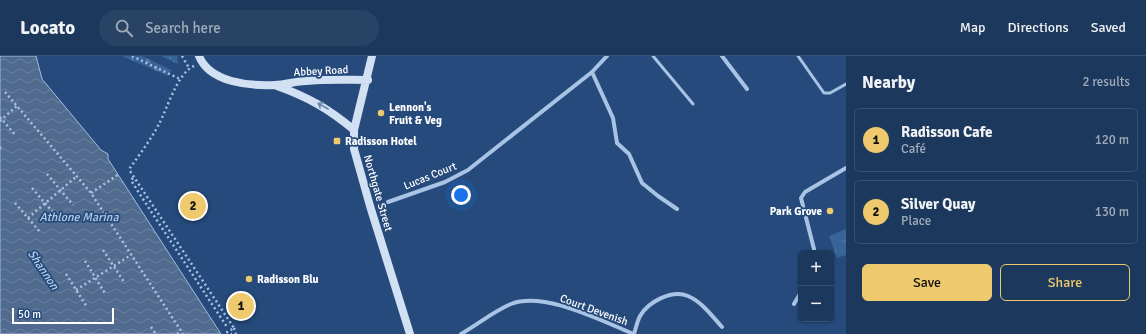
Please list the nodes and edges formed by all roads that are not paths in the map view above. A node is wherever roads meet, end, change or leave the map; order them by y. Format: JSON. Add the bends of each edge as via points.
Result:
{"nodes":[{"id":1,"x":199,"y":56,"type":"edge"},
{"id":2,"x":372,"y":56,"type":"edge"},
{"id":3,"x":607,"y":56,"type":"edge"},
{"id":4,"x":654,"y":56,"type":"edge"},
{"id":5,"x":722,"y":56,"type":"edge"},
{"id":6,"x":798,"y":56,"type":"edge"},
{"id":7,"x":592,"y":72,"type":"junction"},
{"id":8,"x":368,"y":80,"type":"junction"},
{"id":9,"x":846,"y":84,"type":"edge"},
{"id":10,"x":275,"y":85,"type":"junction"},
{"id":11,"x":747,"y":89,"type":"dead end"},
{"id":12,"x":693,"y":104,"type":"dead end"},
{"id":13,"x":354,"y":130,"type":"junction"},
{"id":14,"x":846,"y":168,"type":"edge"},
{"id":15,"x":388,"y":202,"type":"dead end"},
{"id":16,"x":677,"y":209,"type":"dead end"},
{"id":17,"x":814,"y":250,"type":"edge"},
{"id":18,"x":798,"y":297,"type":"edge"},
{"id":19,"x":794,"y":304,"type":"dead end"},
{"id":20,"x":722,"y":327,"type":"dead end"},
{"id":21,"x":410,"y":334,"type":"edge"},
{"id":22,"x":461,"y":334,"type":"edge"},
{"id":23,"x":634,"y":334,"type":"edge"}],
"edges":[{"from":1,"to":10,"type":"street","name":"Abbey Road","via":[[202,63],[214,74],[225,79]]},
{"from":2,"to":8,"type":"street","name":"Northgate Street"},
{"from":3,"to":7,"type":"street","name":"Lucas Court"},
{"from":4,"to":12,"type":"lane"},
{"from":5,"to":11,"type":"street"},
{"from":6,"to":9,"type":"lane","via":[[824,93],[830,93]]},
{"from":7,"to":15,"type":"street","name":"Lucas Court","via":[[468,170],[450,180]]},
{"from":7,"to":16,"type":"street","via":[[613,118],[615,141],[629,154],[642,183]]},
{"from":8,"to":10,"type":"street","name":"Abbey Road","via":[[305,81]]},
{"from":8,"to":13,"type":"street","name":"Northgate Street"},
{"from":13,"to":10,"type":"street","name":"Abbey Road","one_way":true,"via":[[332,111],[305,96]]},
{"from":13,"to":21,"type":"street","name":"Northgate Street","via":[[358,169]]},
{"from":14,"to":17,"type":"street","via":[[805,192],[801,198]]},
{"from":18,"to":19,"type":"street"},
{"from":20,"to":23,"type":"street","via":[[694,299],[674,294],[655,301],[646,309],[640,316]]},
{"from":22,"to":23,"type":"street","name":"Court Devenish","via":[[510,304],[536,301],[579,312]]}]}
